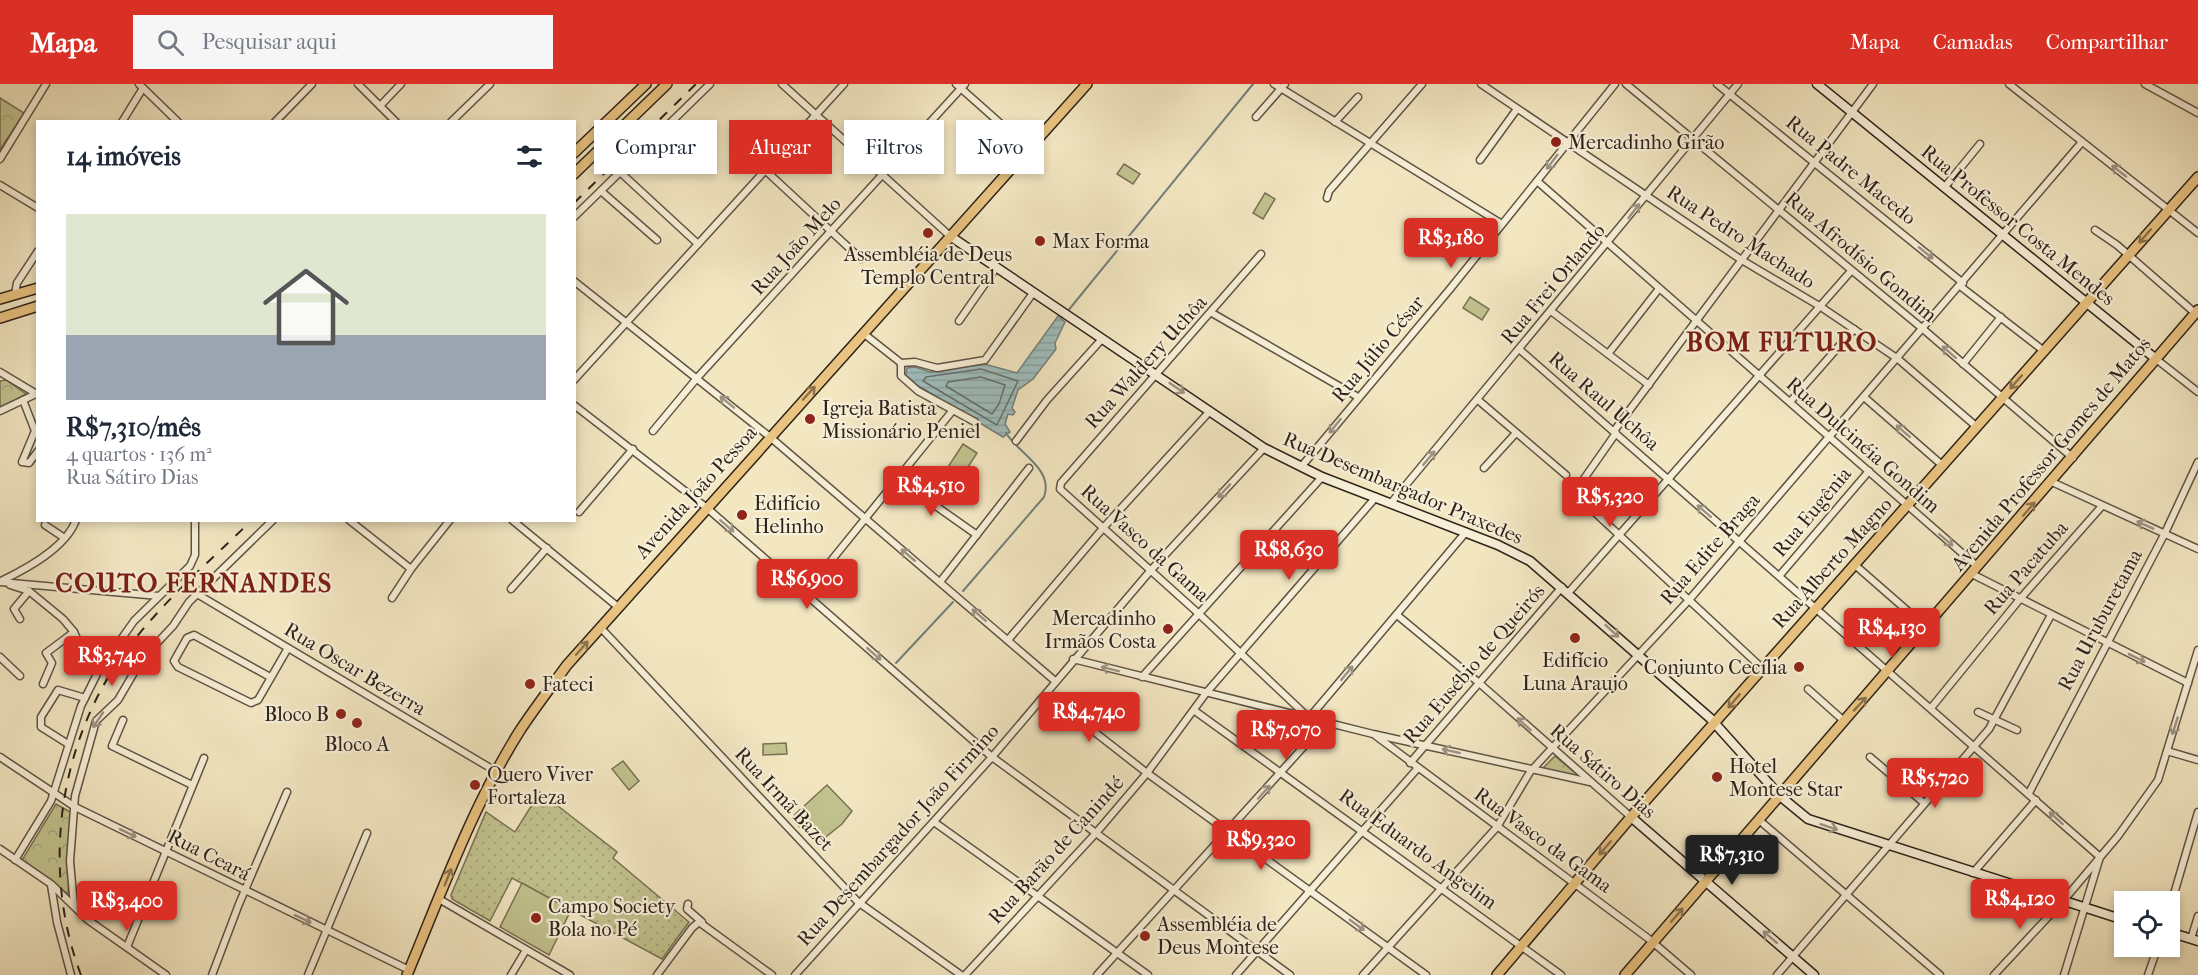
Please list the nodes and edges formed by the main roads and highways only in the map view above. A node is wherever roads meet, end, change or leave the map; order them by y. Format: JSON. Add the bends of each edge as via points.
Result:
{"nodes":[{"id":1,"x":646,"y":84,"type":"edge"},
{"id":2,"x":667,"y":84,"type":"edge"},
{"id":3,"x":1087,"y":84,"type":"edge"},
{"id":4,"x":626,"y":103,"type":"junction"},
{"id":5,"x":637,"y":114,"type":"junction"},
{"id":6,"x":576,"y":151,"type":"edge"},
{"id":7,"x":576,"y":172,"type":"edge"},
{"id":8,"x":2198,"y":177,"type":"edge"},
{"id":9,"x":36,"y":289,"type":"edge"},
{"id":10,"x":0,"y":299,"type":"edge"},
{"id":11,"x":36,"y":307,"type":"edge"},
{"id":12,"x":2197,"y":311,"type":"edge"},
{"id":13,"x":0,"y":318,"type":"edge"},
{"id":14,"x":408,"y":973,"type":"edge"},
{"id":15,"x":1497,"y":975,"type":"edge"},
{"id":16,"x":1625,"y":975,"type":"edge"}],
"edges":[{"from":1,"to":4,"type":"main road"},
{"from":2,"to":5,"type":"main road"},
{"from":14,"to":3,"type":"main road","name":"Avenida João Pessoa","one_way":true,"via":[[497,771],[519,732],[567,665]]},
{"from":4,"to":5,"type":"main road"},
{"from":4,"to":6,"type":"main road"},
{"from":5,"to":7,"type":"main road"},
{"from":8,"to":15,"type":"main road","name":"Rua Alberto Magno","one_way":true,"via":[[1631,817]]},
{"from":9,"to":10,"type":"main road"},
{"from":11,"to":13,"type":"main road"},
{"from":16,"to":12,"type":"main road","name":"Avenida Professor Gomes de Matos","one_way":true}]}
